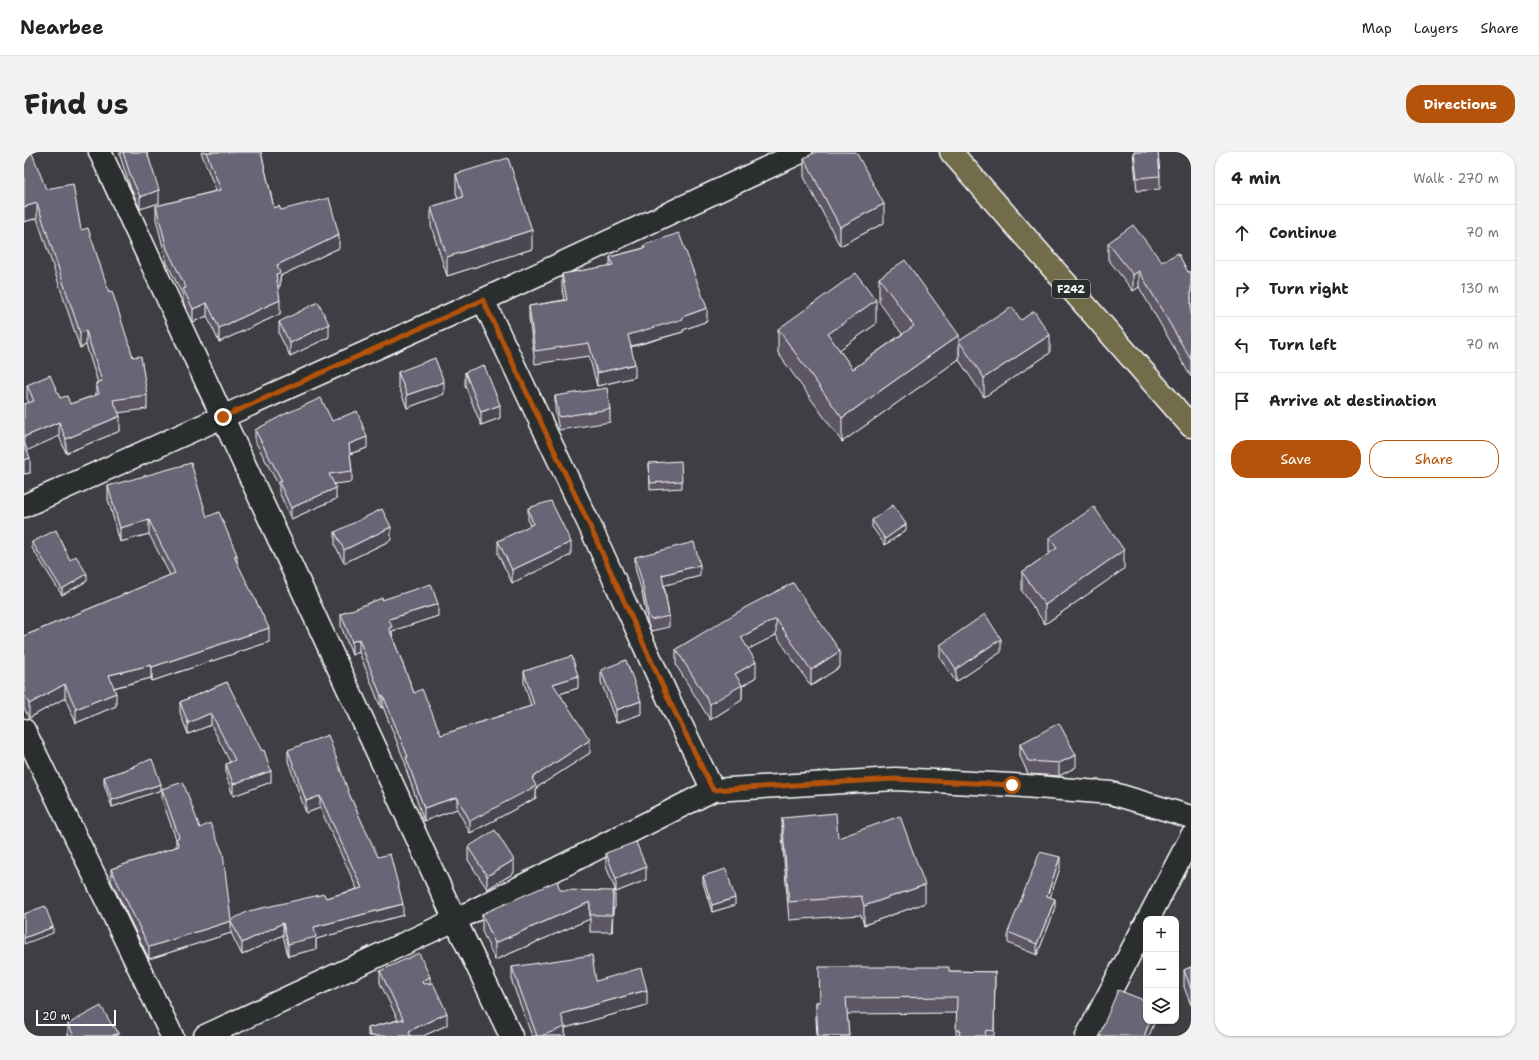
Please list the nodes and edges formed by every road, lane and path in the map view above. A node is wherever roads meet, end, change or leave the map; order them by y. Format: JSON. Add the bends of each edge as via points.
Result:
{"nodes":[{"id":1,"x":100,"y":152,"type":"edge"},
{"id":2,"x":801,"y":152,"type":"edge"},
{"id":3,"x":951,"y":152,"type":"edge"},
{"id":4,"x":483,"y":300,"type":"junction"},
{"id":5,"x":223,"y":417,"type":"junction"},
{"id":6,"x":1191,"y":426,"type":"edge"},
{"id":7,"x":24,"y":506,"type":"edge"},
{"id":8,"x":24,"y":730,"type":"edge"},
{"id":9,"x":713,"y":790,"type":"junction"},
{"id":10,"x":1191,"y":817,"type":"edge"},
{"id":11,"x":1191,"y":837,"type":"edge"},
{"id":12,"x":1150,"y":916,"type":"edge"},
{"id":13,"x":455,"y":920,"type":"junction"},
{"id":14,"x":1143,"y":929,"type":"edge"},
{"id":15,"x":172,"y":1036,"type":"edge"},
{"id":16,"x":205,"y":1036,"type":"edge"},
{"id":17,"x":510,"y":1036,"type":"edge"},
{"id":18,"x":1087,"y":1036,"type":"edge"}],
"edges":[{"from":1,"to":5,"type":"street"},
{"from":2,"to":4,"type":"street"},
{"from":3,"to":6,"type":"main road","number":"F242"},
{"from":4,"to":5,"type":"street"},
{"from":4,"to":9,"type":"street"},
{"from":5,"to":7,"type":"street"},
{"from":5,"to":13,"type":"street"},
{"from":8,"to":15,"type":"street"},
{"from":9,"to":10,"type":"street","via":[[895,779],[1012,785],[1111,793]]},
{"from":9,"to":13,"type":"street"},
{"from":11,"to":12,"type":"street"},
{"from":13,"to":16,"type":"street"},
{"from":13,"to":17,"type":"street"},
{"from":14,"to":18,"type":"street"}]}
